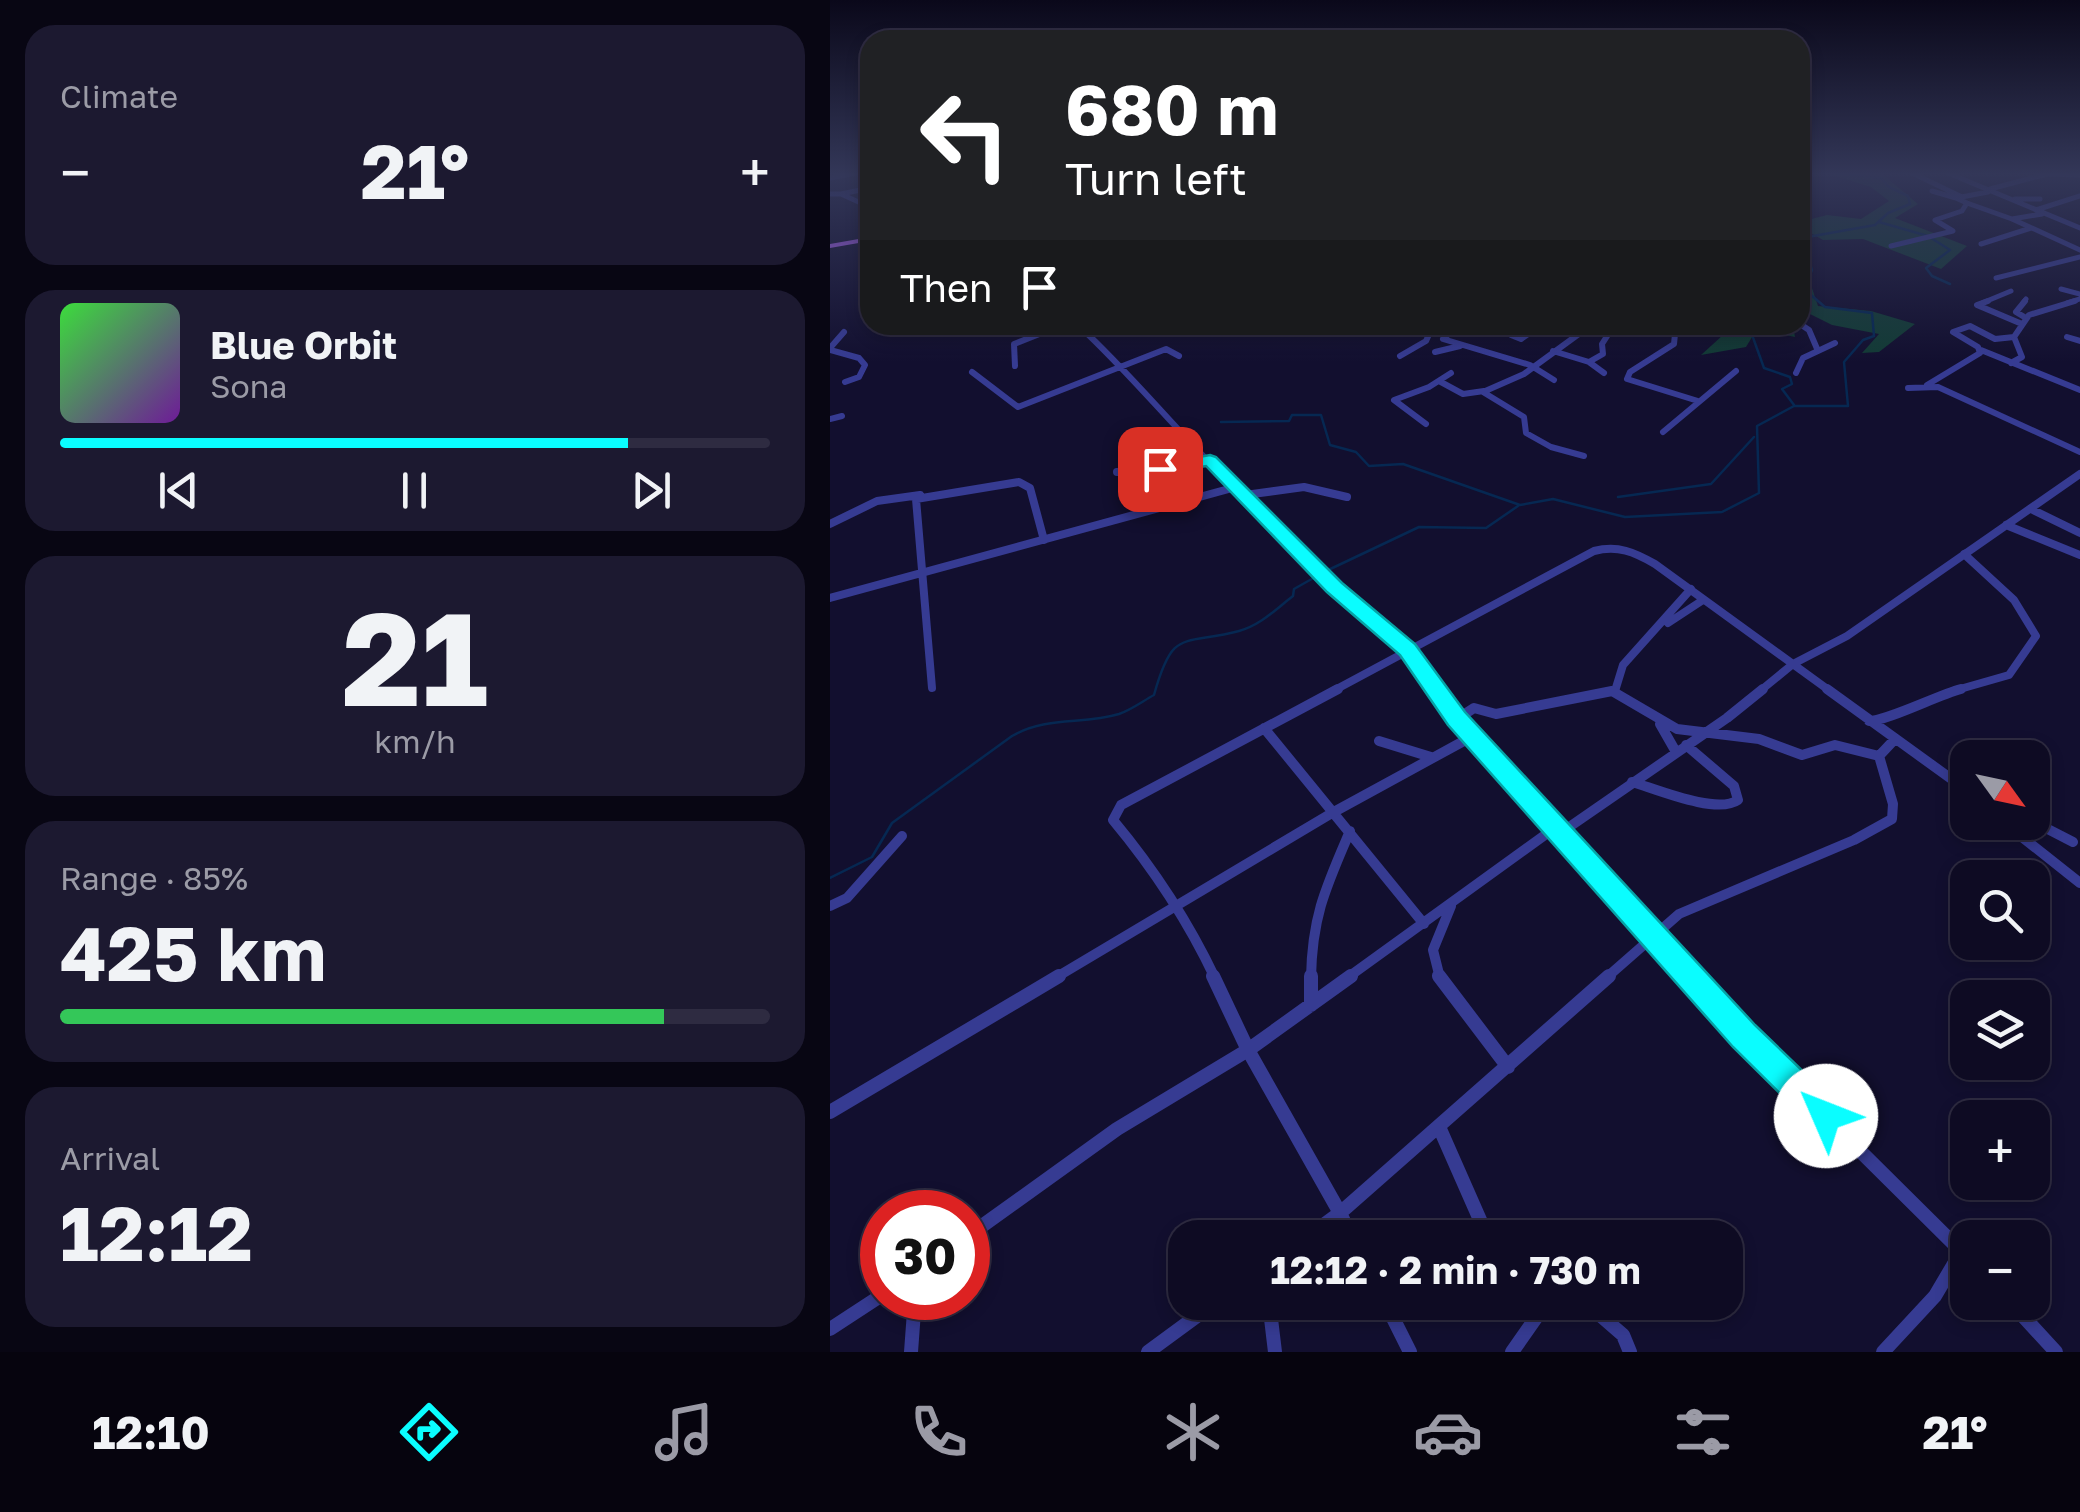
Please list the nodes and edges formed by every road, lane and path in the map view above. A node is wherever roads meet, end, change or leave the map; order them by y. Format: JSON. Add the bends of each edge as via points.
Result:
{"nodes":[{"id":1,"x":1936,"y":236,"type":"edge"},
{"id":2,"x":2006,"y":236,"type":"edge"},
{"id":3,"x":2047,"y":236,"type":"edge"},
{"id":4,"x":860,"y":242,"type":"edge"},
{"id":5,"x":1981,"y":244,"type":"dead end"},
{"id":6,"x":1890,"y":246,"type":"dead end"},
{"id":7,"x":830,"y":247,"type":"edge"},
{"id":8,"x":2080,"y":253,"type":"edge"},
{"id":9,"x":1996,"y":278,"type":"dead end"},
{"id":10,"x":2061,"y":289,"type":"dead end"},
{"id":11,"x":2010,"y":291,"type":"dead end"},
{"id":12,"x":2080,"y":297,"type":"edge"},
{"id":13,"x":2026,"y":299,"type":"dead end"},
{"id":14,"x":2024,"y":321,"type":"junction"},
{"id":15,"x":844,"y":332,"type":"dead end"},
{"id":16,"x":1810,"y":332,"type":"edge"},
{"id":17,"x":1037,"y":335,"type":"edge"},
{"id":18,"x":1089,"y":335,"type":"edge"},
{"id":19,"x":1430,"y":335,"type":"edge"},
{"id":20,"x":1447,"y":335,"type":"edge"},
{"id":21,"x":1511,"y":335,"type":"dead end"},
{"id":22,"x":1526,"y":335,"type":"edge"},
{"id":23,"x":1578,"y":335,"type":"edge"},
{"id":24,"x":1608,"y":335,"type":"edge"},
{"id":25,"x":1675,"y":335,"type":"edge"},
{"id":26,"x":2014,"y":337,"type":"junction"},
{"id":27,"x":2067,"y":337,"type":"dead end"},
{"id":28,"x":2080,"y":341,"type":"edge"},
{"id":29,"x":1835,"y":343,"type":"dead end"},
{"id":30,"x":1460,"y":346,"type":"junction"},
{"id":31,"x":830,"y":349,"type":"edge"},
{"id":32,"x":1981,"y":350,"type":"junction"},
{"id":33,"x":1818,"y":351,"type":"junction"},
{"id":34,"x":1436,"y":352,"type":"dead end"},
{"id":35,"x":1554,"y":352,"type":"junction"},
{"id":36,"x":1179,"y":356,"type":"dead end"},
{"id":37,"x":1400,"y":356,"type":"dead end"},
{"id":38,"x":1589,"y":362,"type":"junction"},
{"id":39,"x":2011,"y":363,"type":"junction"},
{"id":40,"x":1015,"y":366,"type":"dead end"},
{"id":41,"x":1124,"y":366,"type":"junction"},
{"id":42,"x":1533,"y":367,"type":"junction"},
{"id":43,"x":1736,"y":371,"type":"dead end"},
{"id":44,"x":972,"y":372,"type":"dead end"},
{"id":45,"x":1604,"y":373,"type":"dead end"},
{"id":46,"x":1796,"y":373,"type":"dead end"},
{"id":47,"x":1451,"y":374,"type":"dead end"},
{"id":48,"x":1554,"y":380,"type":"dead end"},
{"id":49,"x":1440,"y":381,"type":"junction"},
{"id":50,"x":845,"y":382,"type":"dead end"},
{"id":51,"x":1927,"y":385,"type":"junction"},
{"id":52,"x":1908,"y":388,"type":"dead end"},
{"id":53,"x":2080,"y":390,"type":"edge"},
{"id":54,"x":1484,"y":391,"type":"junction"},
{"id":55,"x":1698,"y":401,"type":"junction"},
{"id":56,"x":842,"y":416,"type":"dead end"},
{"id":57,"x":830,"y":419,"type":"edge"},
{"id":58,"x":1426,"y":424,"type":"dead end"},
{"id":59,"x":1663,"y":432,"type":"dead end"},
{"id":60,"x":2080,"y":452,"type":"edge"},
{"id":61,"x":1584,"y":456,"type":"dead end"},
{"id":62,"x":1210,"y":460,"type":"junction"},
{"id":63,"x":1117,"y":472,"type":"dead end"},
{"id":64,"x":2080,"y":474,"type":"edge"},
{"id":65,"x":1236,"y":487,"type":"junction"},
{"id":66,"x":1245,"y":495,"type":"junction"},
{"id":67,"x":1347,"y":497,"type":"dead end"},
{"id":68,"x":916,"y":499,"type":"junction"},
{"id":69,"x":2031,"y":509,"type":"junction"},
{"id":70,"x":830,"y":524,"type":"edge"},
{"id":71,"x":2006,"y":525,"type":"junction"},
{"id":72,"x":2080,"y":533,"type":"edge"},
{"id":73,"x":1044,"y":540,"type":"junction"},
{"id":74,"x":1964,"y":554,"type":"junction"},
{"id":75,"x":2080,"y":555,"type":"edge"},
{"id":76,"x":1315,"y":568,"type":"joint"},
{"id":77,"x":924,"y":572,"type":"junction"},
{"id":78,"x":1334,"y":588,"type":"joint"},
{"id":79,"x":1691,"y":589,"type":"junction"},
{"id":80,"x":830,"y":598,"type":"edge"},
{"id":81,"x":1703,"y":600,"type":"junction"},
{"id":82,"x":1660,"y":627,"type":"junction"},
{"id":83,"x":1408,"y":650,"type":"junction"},
{"id":84,"x":1792,"y":664,"type":"junction"},
{"id":85,"x":932,"y":688,"type":"dead end"},
{"id":86,"x":1614,"y":691,"type":"junction"},
{"id":87,"x":1655,"y":717,"type":"junction"},
{"id":88,"x":1457,"y":718,"type":"junction"},
{"id":89,"x":1869,"y":721,"type":"junction"},
{"id":90,"x":1264,"y":728,"type":"junction"},
{"id":91,"x":1706,"y":731,"type":"junction"},
{"id":92,"x":1474,"y":736,"type":"junction"},
{"id":93,"x":1895,"y":739,"type":"junction"},
{"id":94,"x":1379,"y":741,"type":"dead end"},
{"id":95,"x":1686,"y":745,"type":"junction"},
{"id":96,"x":1676,"y":752,"type":"junction"},
{"id":97,"x":1879,"y":756,"type":"junction"},
{"id":98,"x":1433,"y":758,"type":"junction"},
{"id":99,"x":1950,"y":778,"type":"edge"},
{"id":100,"x":1632,"y":782,"type":"junction"},
{"id":101,"x":1332,"y":813,"type":"junction"},
{"id":102,"x":1559,"y":830,"type":"junction"},
{"id":103,"x":2050,"y":830,"type":"edge"},
{"id":104,"x":1350,"y":831,"type":"junction"},
{"id":105,"x":902,"y":836,"type":"dead end"},
{"id":106,"x":2026,"y":840,"type":"edge"},
{"id":107,"x":2073,"y":842,"type":"dead end"},
{"id":108,"x":2080,"y":883,"type":"edge"},
{"id":109,"x":1452,"y":903,"type":"junction"},
{"id":110,"x":830,"y":906,"type":"edge"},
{"id":111,"x":1176,"y":908,"type":"junction"},
{"id":112,"x":1424,"y":924,"type":"junction"},
{"id":113,"x":1654,"y":935,"type":"junction"},
{"id":114,"x":1311,"y":1005,"type":"junction"},
{"id":115,"x":1248,"y":1050,"type":"junction"},
{"id":116,"x":1508,"y":1067,"type":"junction"},
{"id":117,"x":830,"y":1112,"type":"edge"},
{"id":118,"x":1440,"y":1129,"type":"junction"},
{"id":119,"x":1340,"y":1214,"type":"junction"},
{"id":120,"x":990,"y":1220,"type":"edge"},
{"id":121,"x":1332,"y":1220,"type":"edge"},
{"id":122,"x":1343,"y":1220,"type":"edge"},
{"id":123,"x":1483,"y":1220,"type":"edge"},
{"id":124,"x":1950,"y":1241,"type":"edge"},
{"id":125,"x":1950,"y":1275,"type":"edge"},
{"id":126,"x":860,"y":1309,"type":"edge"},
{"id":127,"x":913,"y":1320,"type":"edge"},
{"id":128,"x":1192,"y":1320,"type":"edge"},
{"id":129,"x":1272,"y":1320,"type":"edge"},
{"id":130,"x":1394,"y":1320,"type":"edge"},
{"id":131,"x":1535,"y":1320,"type":"edge"},
{"id":132,"x":1606,"y":1320,"type":"edge"},
{"id":133,"x":2027,"y":1320,"type":"edge"},
{"id":134,"x":830,"y":1328,"type":"edge"},
{"id":135,"x":911,"y":1352,"type":"edge"},
{"id":136,"x":1148,"y":1352,"type":"edge"},
{"id":137,"x":1275,"y":1352,"type":"edge"},
{"id":138,"x":1410,"y":1352,"type":"edge"},
{"id":139,"x":1512,"y":1352,"type":"edge"},
{"id":140,"x":1630,"y":1352,"type":"edge"},
{"id":141,"x":1883,"y":1352,"type":"edge"},
{"id":142,"x":2056,"y":1352,"type":"edge"}],
"edges":[{"from":1,"to":6,"type":"street"},
{"from":2,"to":5,"type":"street"},
{"from":3,"to":8,"type":"street"},
{"from":4,"to":7,"type":"main road"},
{"from":8,"to":9,"type":"street"},
{"from":10,"to":12,"type":"street"},
{"from":11,"to":14,"type":"street","via":[[1977,305]]},
{"from":12,"to":14,"type":"street"},
{"from":13,"to":14,"type":"street","via":[[2016,312]]},
{"from":14,"to":26,"type":"street"},
{"from":15,"to":31,"type":"street"},
{"from":16,"to":33,"type":"street"},
{"from":17,"to":40,"type":"street","via":[[1014,344]]},
{"from":18,"to":41,"type":"street"},
{"from":19,"to":37,"type":"street"},
{"from":20,"to":30,"type":"street","via":[[1443,339]]},
{"from":21,"to":22,"type":"street"},
{"from":23,"to":35,"type":"street"},
{"from":24,"to":38,"type":"street","via":[[1603,354]]},
{"from":25,"to":55,"type":"street","via":[[1674,344],[1628,379]]},
{"from":26,"to":32,"type":"street","via":[[1995,339],[1968,326],[1952,333]]},
{"from":26,"to":39,"type":"street","via":[[2023,354]]},
{"from":27,"to":28,"type":"street"},
{"from":29,"to":33,"type":"street"},
{"from":30,"to":34,"type":"street"},
{"from":30,"to":42,"type":"street"},
{"from":31,"to":50,"type":"street","via":[[865,365]]},
{"from":32,"to":39,"type":"street"},
{"from":32,"to":51,"type":"street"},
{"from":33,"to":46,"type":"street","via":[[1800,361]]},
{"from":35,"to":38,"type":"street"},
{"from":35,"to":42,"type":"street"},
{"from":36,"to":41,"type":"street","via":[[1166,350]]},
{"from":38,"to":45,"type":"street"},
{"from":39,"to":53,"type":"street"},
{"from":41,"to":44,"type":"street","via":[[1018,407]]},
{"from":41,"to":62,"type":"street","via":[[1158,412]]},
{"from":42,"to":48,"type":"street"},
{"from":42,"to":54,"type":"street"},
{"from":43,"to":55,"type":"street"},
{"from":47,"to":49,"type":"street"},
{"from":49,"to":54,"type":"street","via":[[1463,394]]},
{"from":49,"to":58,"type":"street","via":[[1393,401]]},
{"from":51,"to":52,"type":"street"},
{"from":51,"to":60,"type":"street"},
{"from":54,"to":61,"type":"street","via":[[1522,414],[1526,433]]},
{"from":55,"to":59,"type":"street"},
{"from":56,"to":57,"type":"street"},
{"from":62,"to":63,"type":"street"},
{"from":62,"to":65,"type":"street"},
{"from":64,"to":69,"type":"street"},
{"from":65,"to":66,"type":"street"},
{"from":65,"to":73,"type":"street"},
{"from":66,"to":67,"type":"street","via":[[1304,487]]},
{"from":66,"to":76,"type":"street"},
{"from":68,"to":70,"type":"street","via":[[920,495],[876,501]]},
{"from":68,"to":73,"type":"street","via":[[1025,483]]},
{"from":68,"to":77,"type":"street"},
{"from":69,"to":71,"type":"street"},
{"from":69,"to":72,"type":"street"},
{"from":71,"to":74,"type":"street"},
{"from":71,"to":75,"type":"street"},
{"from":73,"to":77,"type":"street"},
{"from":74,"to":84,"type":"street","via":[[1847,636]]},
{"from":74,"to":89,"type":"street","via":[[2014,600],[2036,636],[2009,675]]},
{"from":76,"to":78,"type":"street"},
{"from":77,"to":80,"type":"street"},
{"from":77,"to":85,"type":"street"},
{"from":78,"to":83,"type":"street"},
{"from":79,"to":81,"type":"street"},
{"from":79,"to":82,"type":"street"},
{"from":79,"to":83,"type":"street","via":[[1633,552],[1604,548]]},
{"from":81,"to":82,"type":"street"},
{"from":81,"to":84,"type":"street"},
{"from":82,"to":86,"type":"street","via":[[1623,665]]},
{"from":83,"to":88,"type":"street"},
{"from":83,"to":90,"type":"street"},
{"from":84,"to":89,"type":"street"},
{"from":84,"to":91,"type":"street"},
{"from":86,"to":87,"type":"street"},
{"from":86,"to":88,"type":"street","via":[[1496,714],[1474,708]]},
{"from":87,"to":91,"type":"street","via":[[1677,729]]},
{"from":87,"to":96,"type":"street"},
{"from":88,"to":92,"type":"street"},
{"from":89,"to":93,"type":"street"},
{"from":90,"to":101,"type":"street"},
{"from":90,"to":111,"type":"street","via":[[1114,811],[1112,820]]},
{"from":91,"to":95,"type":"street"},
{"from":91,"to":97,"type":"street","via":[[1764,740],[1802,755],[1835,745]]},
{"from":92,"to":98,"type":"street"},
{"from":92,"to":102,"type":"street"},
{"from":93,"to":97,"type":"street"},
{"from":93,"to":99,"type":"street"},
{"from":94,"to":98,"type":"street"},
{"from":95,"to":96,"type":"street"},
{"from":95,"to":100,"type":"street","via":[[1734,786],[1738,800],[1698,802]]},
{"from":96,"to":100,"type":"street"},
{"from":97,"to":113,"type":"street","via":[[1892,819],[1692,906]]},
{"from":98,"to":101,"type":"street"},
{"from":100,"to":102,"type":"street"},
{"from":101,"to":104,"type":"street"},
{"from":101,"to":111,"type":"street"},
{"from":102,"to":109,"type":"street"},
{"from":102,"to":113,"type":"street"},
{"from":103,"to":107,"type":"street"},
{"from":104,"to":112,"type":"street"},
{"from":104,"to":114,"type":"street","via":[[1312,933]]},
{"from":105,"to":110,"type":"street","via":[[847,898]]},
{"from":106,"to":108,"type":"street"},
{"from":109,"to":112,"type":"street"},
{"from":109,"to":116,"type":"street","via":[[1434,950],[1440,979]]},
{"from":111,"to":115,"type":"street"},
{"from":111,"to":117,"type":"street"},
{"from":112,"to":114,"type":"street"},
{"from":113,"to":116,"type":"street"},
{"from":113,"to":124,"type":"street","via":[[1744,1036]]},
{"from":114,"to":115,"type":"street"},
{"from":115,"to":119,"type":"street"},
{"from":115,"to":120,"type":"street","via":[[1117,1129]]},
{"from":116,"to":118,"type":"street"},
{"from":118,"to":119,"type":"street"},
{"from":118,"to":123,"type":"street"},
{"from":119,"to":121,"type":"street"},
{"from":119,"to":122,"type":"street"},
{"from":125,"to":141,"type":"street"},
{"from":126,"to":134,"type":"street"},
{"from":127,"to":135,"type":"street"},
{"from":128,"to":136,"type":"street"},
{"from":129,"to":137,"type":"street"},
{"from":130,"to":138,"type":"street"},
{"from":131,"to":139,"type":"street"},
{"from":132,"to":140,"type":"street"},
{"from":133,"to":142,"type":"street"}]}
